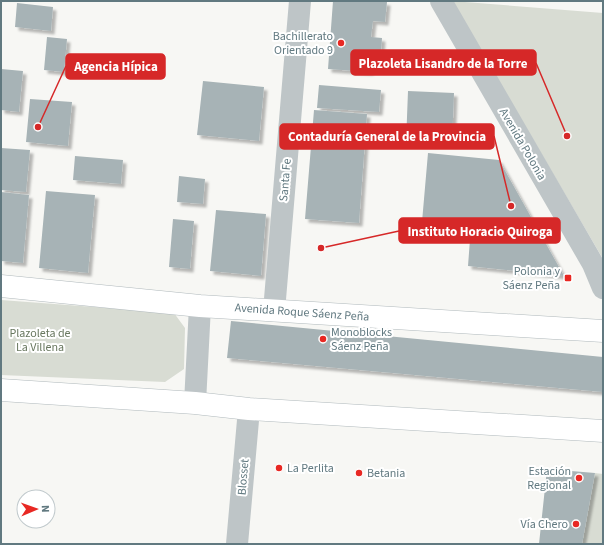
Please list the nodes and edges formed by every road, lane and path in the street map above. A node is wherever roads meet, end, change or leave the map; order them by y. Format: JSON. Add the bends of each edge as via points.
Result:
{"nodes":[{"id":1,"x":300,"y":1,"type":"edge"},
{"id":2,"x":441,"y":1,"type":"edge"},
{"id":3,"x":1,"y":286,"type":"edge"},
{"id":4,"x":603,"y":288,"type":"edge"},
{"id":5,"x":200,"y":306,"type":"junction"},
{"id":6,"x":274,"y":311,"type":"junction"},
{"id":7,"x":603,"y":331,"type":"edge"},
{"id":8,"x":1,"y":390,"type":"edge"},
{"id":9,"x":195,"y":403,"type":"junction"},
{"id":10,"x":249,"y":409,"type":"junction"},
{"id":11,"x":603,"y":431,"type":"edge"},
{"id":12,"x":237,"y":544,"type":"edge"}],
"edges":[{"from":1,"to":6,"type":"street","name":"Santa Fe"},
{"from":2,"to":4,"type":"street","name":"Avenida Polonia","via":[[593,264]]},
{"from":3,"to":5,"type":"main road","name":"Avenida Roque Sáenz Peña"},
{"from":5,"to":6,"type":"main road","name":"Avenida Roque Sáenz Peña"},
{"from":5,"to":9,"type":"street"},
{"from":6,"to":7,"type":"main road","name":"Avenida Roque Sáenz Peña"},
{"from":8,"to":9,"type":"main road"},
{"from":9,"to":10,"type":"main road"},
{"from":10,"to":11,"type":"main road"},
{"from":10,"to":12,"type":"street","name":"Blosset"}]}
